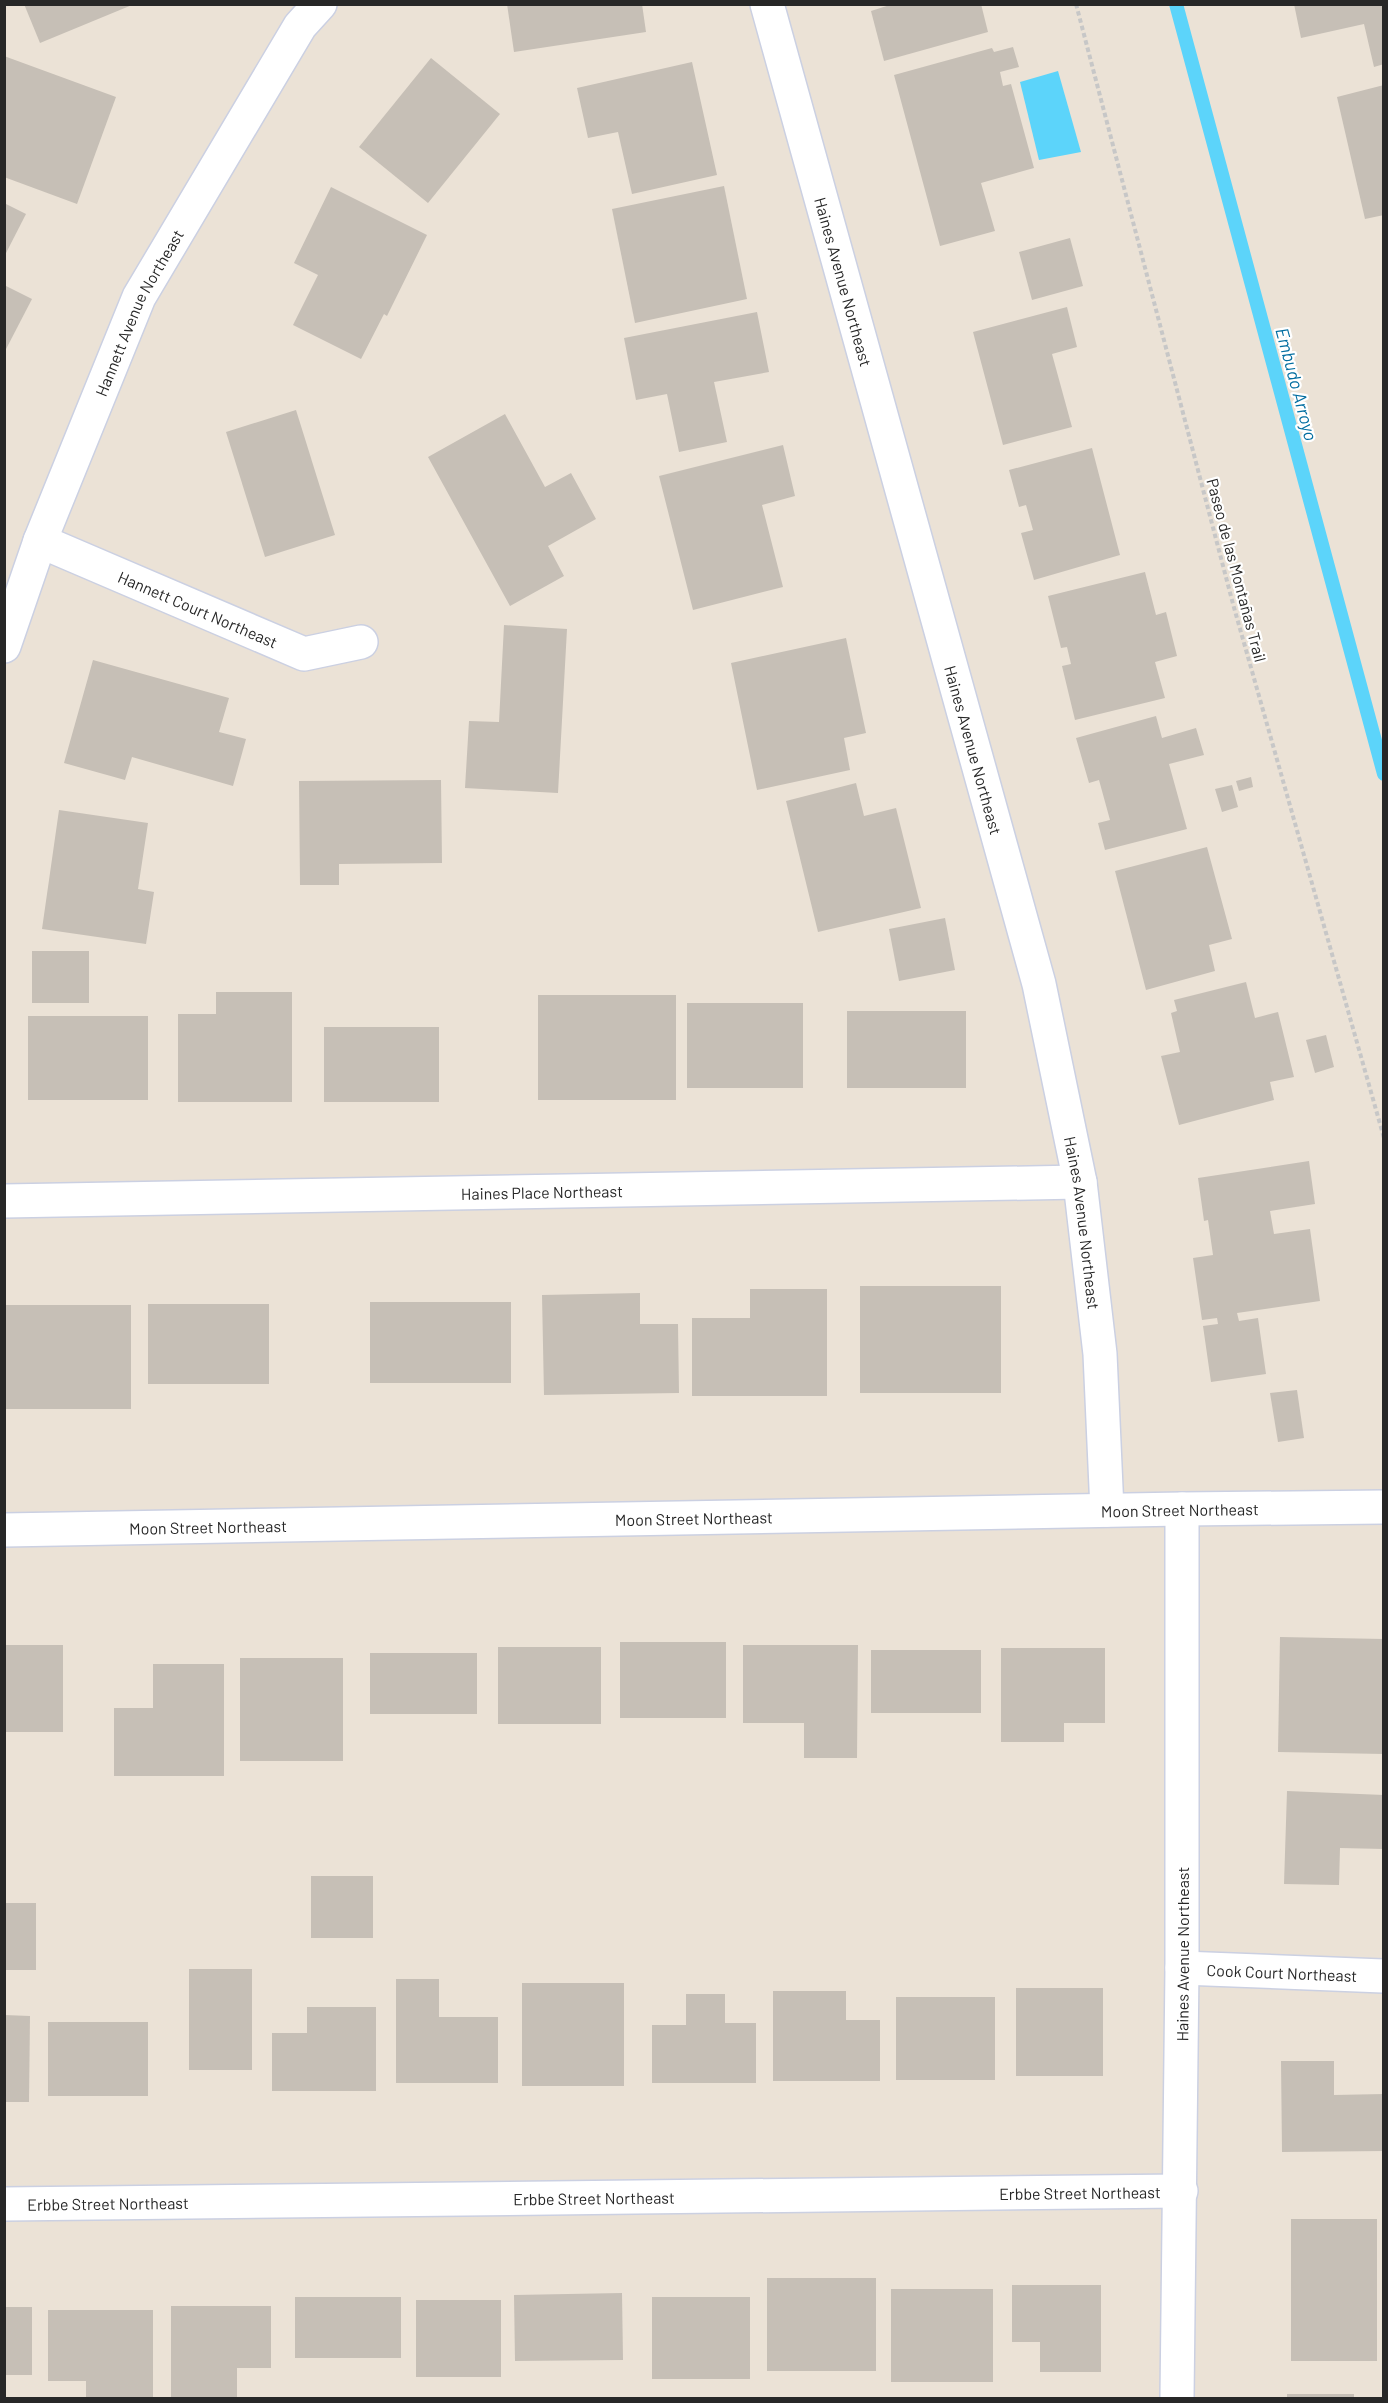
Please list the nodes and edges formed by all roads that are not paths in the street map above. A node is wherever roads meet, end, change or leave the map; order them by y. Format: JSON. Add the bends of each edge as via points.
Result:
{"nodes":[{"id":1,"x":767,"y":4,"type":"edge"},
{"id":2,"x":300,"y":12,"type":"edge"},
{"id":3,"x":40,"y":541,"type":"junction"},
{"id":4,"x":361,"y":642,"type":"dead end"},
{"id":5,"x":4,"y":646,"type":"edge"},
{"id":6,"x":1080,"y":1182,"type":"junction"},
{"id":7,"x":4,"y":1202,"type":"edge"},
{"id":8,"x":1383,"y":1507,"type":"edge"},
{"id":9,"x":1182,"y":1509,"type":"junction"},
{"id":10,"x":1107,"y":1510,"type":"junction"},
{"id":11,"x":4,"y":1530,"type":"edge"},
{"id":12,"x":1182,"y":1968,"type":"junction"},
{"id":13,"x":1383,"y":1976,"type":"edge"},
{"id":14,"x":1181,"y":2191,"type":"junction"},
{"id":15,"x":4,"y":2204,"type":"edge"},
{"id":16,"x":1177,"y":2398,"type":"edge"}],
"edges":[{"from":1,"to":6,"type":"street","name":"Haines Avenue Northeast","via":[[1039,984]]},
{"from":2,"to":3,"type":"street","name":"Hannett Avenue Northeast","via":[[139,297]]},
{"from":3,"to":4,"type":"street","name":"Hannett Court Northeast","via":[[304,654]]},
{"from":3,"to":5,"type":"street","name":"Hannett Avenue Northeast"},
{"from":6,"to":7,"type":"street","name":"Haines Place Northeast"},
{"from":6,"to":10,"type":"street","name":"Haines Avenue Northeast","via":[[1100,1354]]},
{"from":8,"to":9,"type":"street","name":"Moon Street Northeast"},
{"from":9,"to":10,"type":"street","name":"Moon Street Northeast"},
{"from":9,"to":12,"type":"street","name":"Haines Avenue Northeast"},
{"from":10,"to":11,"type":"street","name":"Moon Street Northeast"},
{"from":12,"to":13,"type":"street","name":"Cook Court Northeast"},
{"from":12,"to":14,"type":"street","name":"Haines Avenue Northeast"},
{"from":14,"to":15,"type":"street","name":"Erbbe Street Northeast"},
{"from":14,"to":16,"type":"street","name":"Haines Avenue Northeast"}]}
